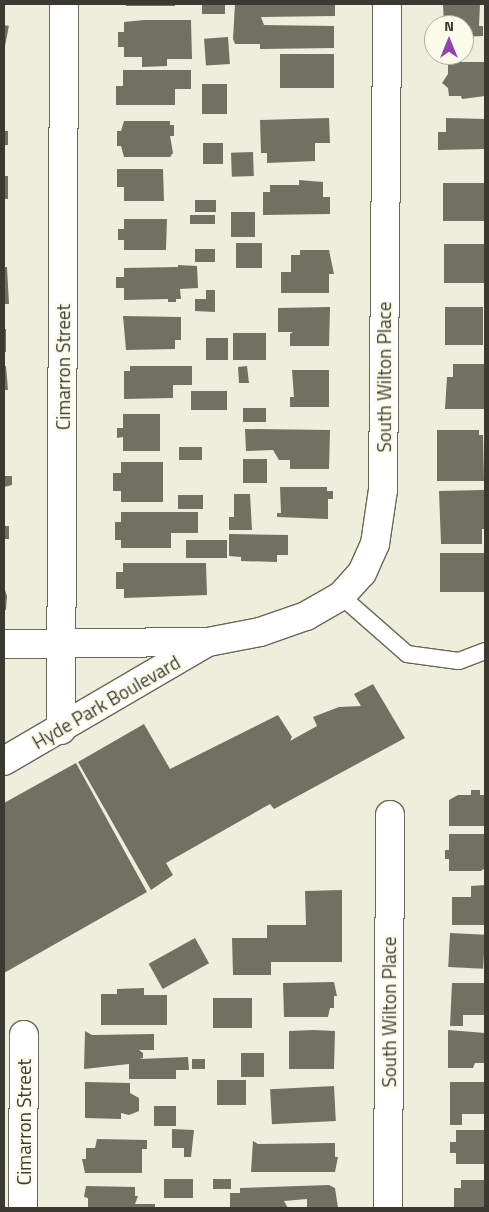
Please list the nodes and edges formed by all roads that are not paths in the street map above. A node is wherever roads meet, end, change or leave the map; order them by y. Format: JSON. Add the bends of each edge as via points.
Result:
{"nodes":[{"id":1,"x":64,"y":4,"type":"edge"},
{"id":2,"x":387,"y":4,"type":"edge"},
{"id":3,"x":341,"y":596,"type":"junction"},
{"id":4,"x":208,"y":642,"type":"junction"},
{"id":5,"x":62,"y":643,"type":"junction"},
{"id":6,"x":4,"y":644,"type":"edge"},
{"id":7,"x":485,"y":651,"type":"edge"},
{"id":8,"x":60,"y":730,"type":"junction"},
{"id":9,"x":4,"y":761,"type":"edge"},
{"id":10,"x":390,"y":815,"type":"dead end"},
{"id":11,"x":24,"y":1036,"type":"dead end"},
{"id":12,"x":24,"y":1208,"type":"edge"},
{"id":13,"x":388,"y":1208,"type":"edge"}],
"edges":[{"from":1,"to":5,"type":"street","name":"Cimarron Street"},
{"from":2,"to":3,"type":"street","name":"South Wilton Place","via":[[382,515],[375,544],[362,573]]},
{"from":3,"to":4,"type":"street","name":"South Wilton Place","via":[[306,616],[260,632]]},
{"from":3,"to":7,"type":"lane","via":[[408,654],[460,661]]},
{"from":4,"to":5,"type":"street"},
{"from":4,"to":8,"type":"street","name":"Hyde Park Boulevard"},
{"from":5,"to":6,"type":"street"},
{"from":5,"to":8,"type":"street","name":"Cimarron Street"},
{"from":8,"to":9,"type":"street","name":"Hyde Park Boulevard"},
{"from":10,"to":13,"type":"street","name":"South Wilton Place"},
{"from":11,"to":12,"type":"street","name":"Cimarron Street"}]}
